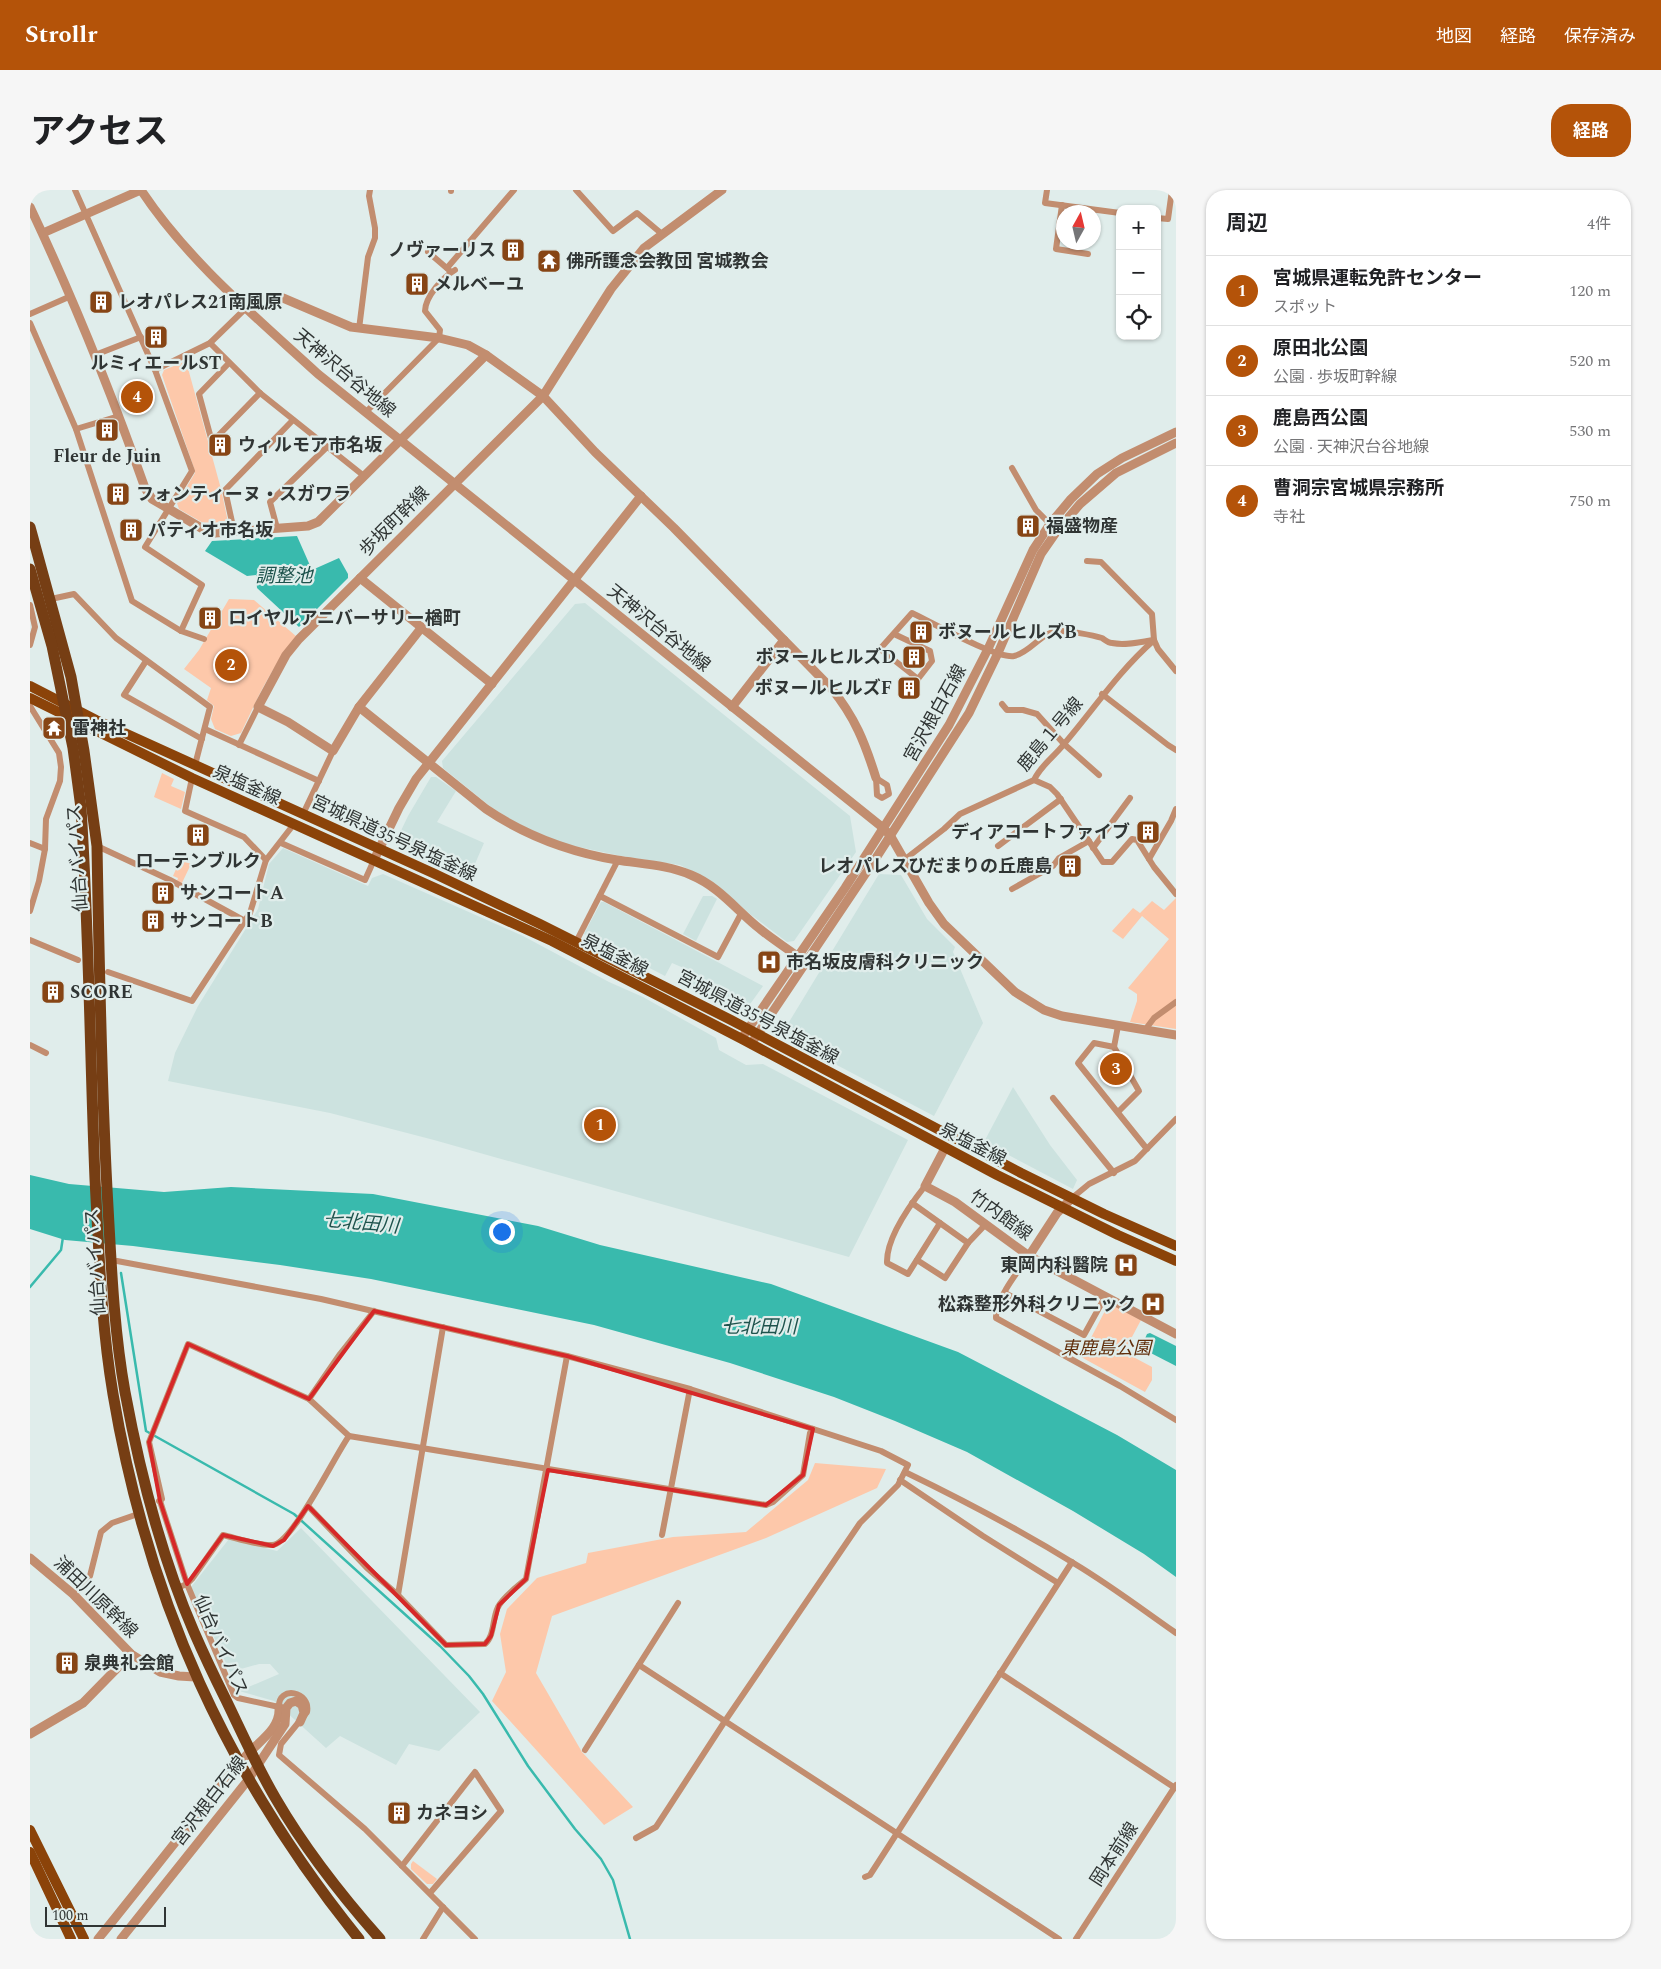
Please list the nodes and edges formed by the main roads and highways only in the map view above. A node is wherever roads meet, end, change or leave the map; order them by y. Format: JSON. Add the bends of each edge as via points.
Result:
{"nodes":[{"id":1,"x":30,"y":527,"type":"edge"},
{"id":2,"x":30,"y":569,"type":"edge"},
{"id":3,"x":30,"y":686,"type":"edge"},
{"id":4,"x":30,"y":698,"type":"edge"},
{"id":5,"x":63,"y":703,"type":"junction"},
{"id":6,"x":77,"y":710,"type":"junction"},
{"id":7,"x":66,"y":716,"type":"junction"},
{"id":8,"x":79,"y":722,"type":"junction"},
{"id":9,"x":96,"y":1085,"type":"junction"},
{"id":10,"x":1176,"y":1246,"type":"edge"},
{"id":11,"x":1176,"y":1261,"type":"edge"},
{"id":12,"x":30,"y":1830,"type":"edge"},
{"id":13,"x":30,"y":1852,"type":"edge"},
{"id":14,"x":71,"y":1939,"type":"edge"},
{"id":15,"x":84,"y":1939,"type":"edge"},
{"id":16,"x":359,"y":1939,"type":"edge"},
{"id":17,"x":380,"y":1939,"type":"edge"}],
"edges":[{"from":1,"to":6,"type":"highway","name":"仙台バイパス","via":[[69,668]]},
{"from":2,"to":5,"type":"highway","name":"仙台バイパス","via":[[52,646]]},
{"from":3,"to":5,"type":"main road","name":"宮城県道35号泉塩釜線"},
{"from":4,"to":7,"type":"main road","name":"泉塩釜線"},
{"from":5,"to":6,"type":"main road","name":"宮城県道35号泉塩釜線"},
{"from":5,"to":7,"type":"highway","name":"仙台バイパス"},
{"from":6,"to":8,"type":"highway","name":"仙台バイパス"},
{"from":6,"to":10,"type":"main road","name":"宮城県道35号泉塩釜線","via":[[576,942],[1072,1198]]},
{"from":7,"to":8,"type":"main road","name":"泉塩釜線"},
{"from":7,"to":9,"type":"highway","name":"仙台バイパス","via":[[81,808]]},
{"from":8,"to":9,"type":"highway","name":"仙台バイパス","via":[[97,846]]},
{"from":8,"to":11,"type":"main road","name":"泉塩釜線","via":[[192,778],[552,941],[945,1148]]},
{"from":9,"to":16,"type":"highway","name":"仙台バイパス","via":[[99,1267],[106,1344],[138,1514],[170,1614],[195,1676],[248,1780],[290,1847]]},
{"from":9,"to":17,"type":"highway","name":"仙台バイパス","via":[[125,1390],[193,1630],[276,1799],[304,1842]]},
{"from":12,"to":15,"type":"main road"},
{"from":13,"to":14,"type":"main road"}]}
